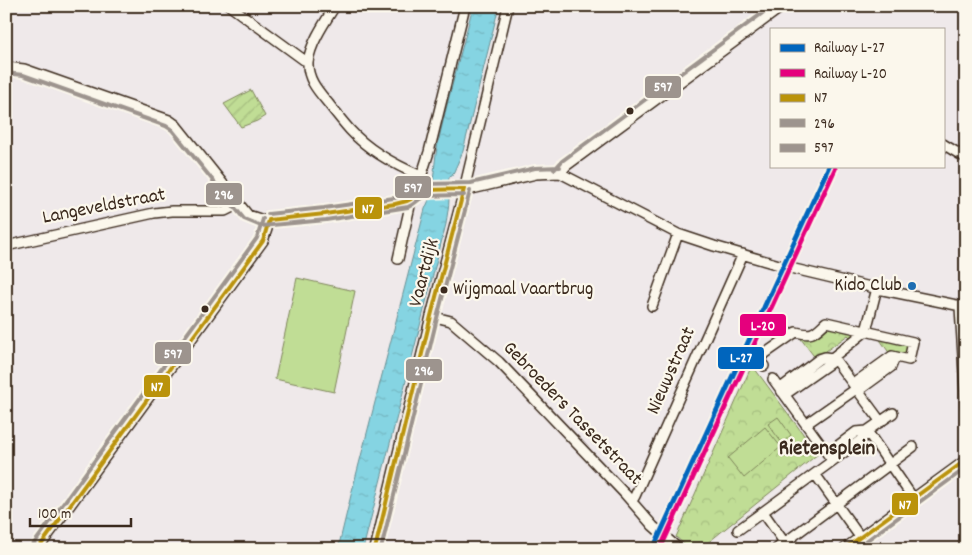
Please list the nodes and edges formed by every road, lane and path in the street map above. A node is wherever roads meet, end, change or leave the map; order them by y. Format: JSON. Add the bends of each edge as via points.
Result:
{"nodes":[{"id":1,"x":230,"y":6,"type":"edge"},
{"id":2,"x":335,"y":6,"type":"edge"},
{"id":3,"x":465,"y":6,"type":"edge"},
{"id":4,"x":508,"y":6,"type":"edge"},
{"id":5,"x":783,"y":6,"type":"edge"},
{"id":6,"x":308,"y":62,"type":"junction"},
{"id":7,"x":6,"y":67,"type":"edge"},
{"id":8,"x":944,"y":145,"type":"edge"},
{"id":9,"x":966,"y":158,"type":"edge"},
{"id":10,"x":560,"y":173,"type":"junction"},
{"id":11,"x":421,"y":176,"type":"junction"},
{"id":12,"x":464,"y":189,"type":"junction"},
{"id":13,"x":416,"y":193,"type":"junction"},
{"id":14,"x":239,"y":204,"type":"junction"},
{"id":15,"x":269,"y":220,"type":"junction"},
{"id":16,"x":678,"y":234,"type":"junction"},
{"id":17,"x":6,"y":246,"type":"edge"},
{"id":18,"x":743,"y":254,"type":"junction"},
{"id":19,"x":398,"y":259,"type":"dead end"},
{"id":20,"x":877,"y":288,"type":"junction"},
{"id":21,"x":652,"y":306,"type":"dead end"},
{"id":22,"x":963,"y":307,"type":"edge"},
{"id":23,"x":431,"y":316,"type":"junction"},
{"id":24,"x":866,"y":331,"type":"junction"},
{"id":25,"x":833,"y":357,"type":"junction"},
{"id":26,"x":764,"y":366,"type":"dead end"},
{"id":27,"x":773,"y":379,"type":"dead end"},
{"id":28,"x":856,"y":388,"type":"junction"},
{"id":29,"x":782,"y":392,"type":"junction"},
{"id":30,"x":966,"y":407,"type":"edge"},
{"id":31,"x":893,"y":413,"type":"dead end"},
{"id":32,"x":881,"y":422,"type":"junction"},
{"id":33,"x":806,"y":424,"type":"junction"},
{"id":34,"x":867,"y":431,"type":"junction"},
{"id":35,"x":913,"y":447,"type":"dead end"},
{"id":36,"x":830,"y":457,"type":"junction"},
{"id":37,"x":966,"y":460,"type":"edge"},
{"id":38,"x":889,"y":465,"type":"junction"},
{"id":39,"x":815,"y":474,"type":"junction"},
{"id":40,"x":913,"y":498,"type":"junction"},
{"id":41,"x":632,"y":501,"type":"junction"},
{"id":42,"x":836,"y":504,"type":"junction"},
{"id":43,"x":763,"y":512,"type":"junction"},
{"id":44,"x":738,"y":530,"type":"dead end"},
{"id":45,"x":860,"y":537,"type":"junction"},
{"id":46,"x":787,"y":546,"type":"edge"},
{"id":47,"x":38,"y":549,"type":"edge"},
{"id":48,"x":375,"y":549,"type":"edge"},
{"id":49,"x":679,"y":549,"type":"edge"},
{"id":50,"x":776,"y":549,"type":"edge"},
{"id":51,"x":844,"y":549,"type":"edge"}],
"edges":[{"from":1,"to":6,"type":"street"},
{"from":2,"to":6,"type":"street","via":[[313,45]]},
{"from":3,"to":11,"type":"street","name":"Vaartdijk"},
{"from":4,"to":12,"type":"street","name":"Vaartdijk"},
{"from":5,"to":10,"type":"street"},
{"from":6,"to":11,"type":"street","via":[[308,71],[316,87],[350,129],[381,156]]},
{"from":7,"to":14,"type":"street","via":[[24,69],[169,120]]},
{"from":8,"to":9,"type":"street"},
{"from":10,"to":12,"type":"street","via":[[536,174]]},
{"from":10,"to":16,"type":"street"},
{"from":11,"to":13,"type":"street","name":"Vaartdijk"},
{"from":12,"to":13,"type":"street"},
{"from":12,"to":23,"type":"street","name":"Vaartdijk"},
{"from":13,"to":15,"type":"street","via":[[411,199],[395,204]]},
{"from":13,"to":19,"type":"street","name":"Vaartdijk"},
{"from":14,"to":15,"type":"street","via":[[248,215]]},
{"from":14,"to":17,"type":"street","name":"Langeveldstraat","via":[[225,211],[154,213]]},
{"from":15,"to":47,"type":"street","via":[[263,241]]},
{"from":16,"to":18,"type":"street"},
{"from":16,"to":21,"type":"street"},
{"from":18,"to":20,"type":"street"},
{"from":18,"to":41,"type":"street","name":"Nieuwstraat"},
{"from":20,"to":22,"type":"street"},
{"from":20,"to":24,"type":"street"},
{"from":22,"to":30,"type":"street"},
{"from":23,"to":41,"type":"street","name":"Gebroeders Tassetstraat","via":[[451,321],[499,362]]},
{"from":23,"to":48,"type":"street","name":"Vaartdijk"},
{"from":24,"to":25,"type":"street"},
{"from":24,"to":26,"type":"street","via":[[826,322],[812,334],[796,332],[763,355],[759,360]]},
{"from":24,"to":28,"type":"street","via":[[913,342],[909,360],[892,356]]},
{"from":25,"to":28,"type":"street"},
{"from":25,"to":29,"type":"street","via":[[830,363],[787,393]]},
{"from":27,"to":29,"type":"street"},
{"from":28,"to":32,"type":"street"},
{"from":28,"to":33,"type":"street"},
{"from":29,"to":33,"type":"street"},
{"from":31,"to":32,"type":"street"},
{"from":32,"to":34,"type":"street"},
{"from":33,"to":36,"type":"street"},
{"from":34,"to":36,"type":"street","via":[[856,432]]},
{"from":34,"to":38,"type":"street"},
{"from":35,"to":38,"type":"street"},
{"from":36,"to":39,"type":"street"},
{"from":37,"to":40,"type":"street"},
{"from":38,"to":40,"type":"street"},
{"from":38,"to":42,"type":"street"},
{"from":39,"to":42,"type":"street"},
{"from":39,"to":43,"type":"street"},
{"from":40,"to":45,"type":"street"},
{"from":41,"to":49,"type":"street","name":"Gebroeders Tassetstraat","via":[[652,526]]},
{"from":42,"to":45,"type":"street"},
{"from":42,"to":46,"type":"street"},
{"from":43,"to":44,"type":"street"},
{"from":43,"to":46,"type":"street"},
{"from":45,"to":51,"type":"street"},
{"from":46,"to":50,"type":"street"}]}
